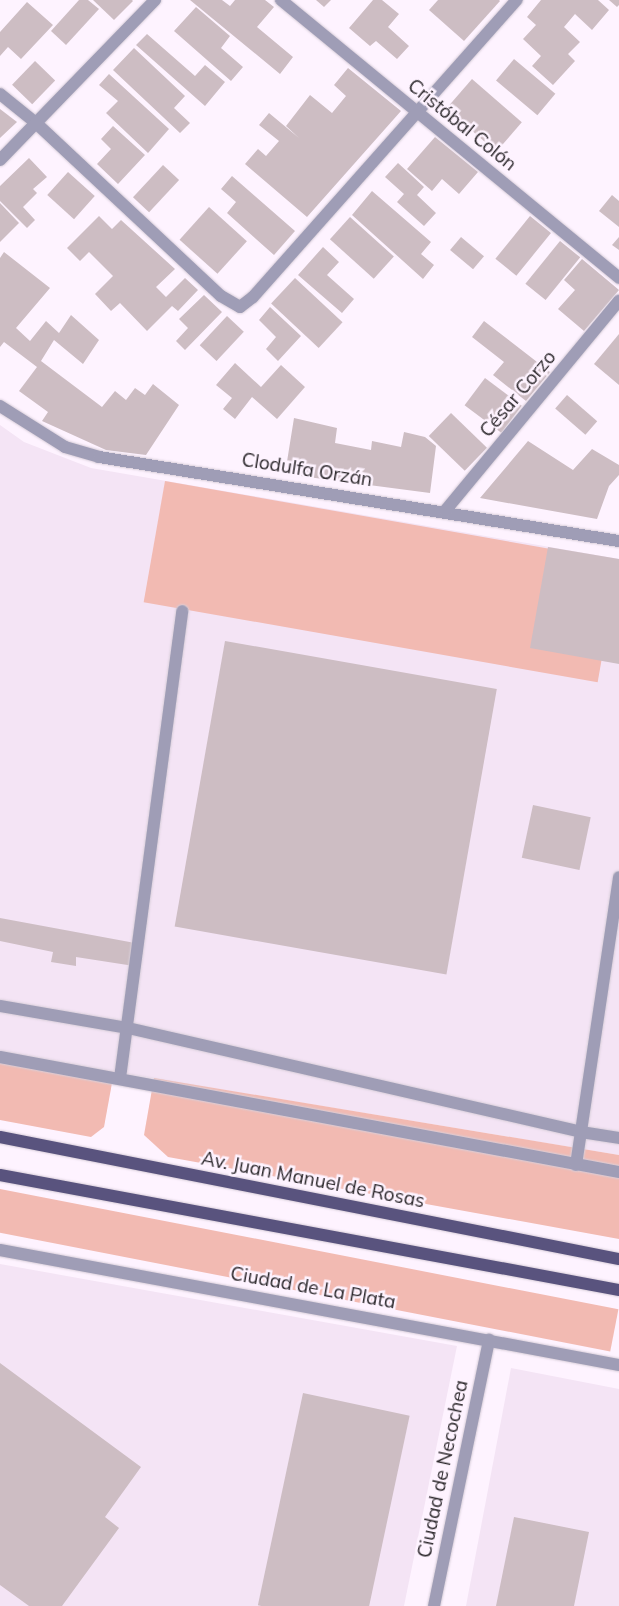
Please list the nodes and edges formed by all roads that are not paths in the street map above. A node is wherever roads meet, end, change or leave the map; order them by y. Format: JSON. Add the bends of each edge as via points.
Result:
{"nodes":[{"id":1,"x":155,"y":0,"type":"edge"},
{"id":2,"x":281,"y":0,"type":"edge"},
{"id":3,"x":517,"y":0,"type":"edge"},
{"id":4,"x":0,"y":94,"type":"edge"},
{"id":5,"x":416,"y":113,"type":"junction"},
{"id":6,"x":36,"y":123,"type":"junction"},
{"id":7,"x":0,"y":160,"type":"edge"},
{"id":8,"x":619,"y":278,"type":"edge"},
{"id":9,"x":619,"y":301,"type":"edge"},
{"id":10,"x":0,"y":406,"type":"edge"},
{"id":11,"x":445,"y":511,"type":"junction"},
{"id":12,"x":619,"y":541,"type":"edge"},
{"id":13,"x":182,"y":611,"type":"dead end"},
{"id":14,"x":619,"y":877,"type":"edge"},
{"id":15,"x":0,"y":1006,"type":"edge"},
{"id":16,"x":128,"y":1028,"type":"junction"},
{"id":17,"x":0,"y":1057,"type":"edge"},
{"id":18,"x":120,"y":1078,"type":"junction"},
{"id":19,"x":581,"y":1132,"type":"junction"},
{"id":20,"x":0,"y":1137,"type":"edge"},
{"id":21,"x":619,"y":1138,"type":"edge"},
{"id":22,"x":576,"y":1165,"type":"junction"},
{"id":23,"x":619,"y":1172,"type":"edge"},
{"id":24,"x":0,"y":1175,"type":"edge"},
{"id":25,"x":0,"y":1250,"type":"edge"},
{"id":26,"x":619,"y":1259,"type":"edge"},
{"id":27,"x":619,"y":1290,"type":"edge"},
{"id":28,"x":489,"y":1340,"type":"junction"},
{"id":29,"x":619,"y":1365,"type":"edge"},
{"id":30,"x":434,"y":1606,"type":"edge"}],
"edges":[{"from":1,"to":6,"type":"street"},
{"from":2,"to":5,"type":"street","name":"Cristóbal Colón"},
{"from":3,"to":5,"type":"street"},
{"from":4,"to":6,"type":"street"},
{"from":5,"to":6,"type":"street","via":[[253,297],[240,307],[221,296]]},
{"from":5,"to":8,"type":"street","name":"Cristóbal Colón"},
{"from":6,"to":7,"type":"street"},
{"from":9,"to":11,"type":"street","name":"César Corzo"},
{"from":10,"to":11,"type":"street","name":"Clodulfa Orzán","via":[[65,447],[99,457]]},
{"from":11,"to":12,"type":"street","name":"Clodulfa Orzán"},
{"from":13,"to":16,"type":"street"},
{"from":14,"to":19,"type":"street"},
{"from":15,"to":16,"type":"street"},
{"from":16,"to":18,"type":"street"},
{"from":16,"to":19,"type":"street"},
{"from":17,"to":18,"type":"street"},
{"from":18,"to":22,"type":"street"},
{"from":19,"to":21,"type":"street"},
{"from":19,"to":22,"type":"street"},
{"from":20,"to":26,"type":"main road","name":"Av. Juan Manuel de Rosas"},
{"from":22,"to":23,"type":"street"},
{"from":24,"to":27,"type":"main road"},
{"from":25,"to":28,"type":"street","name":"Ciudad de La Plata"},
{"from":28,"to":29,"type":"street","name":"Ciudad de La Plata"},
{"from":28,"to":30,"type":"street","name":"Ciudad de Necochea"}]}
